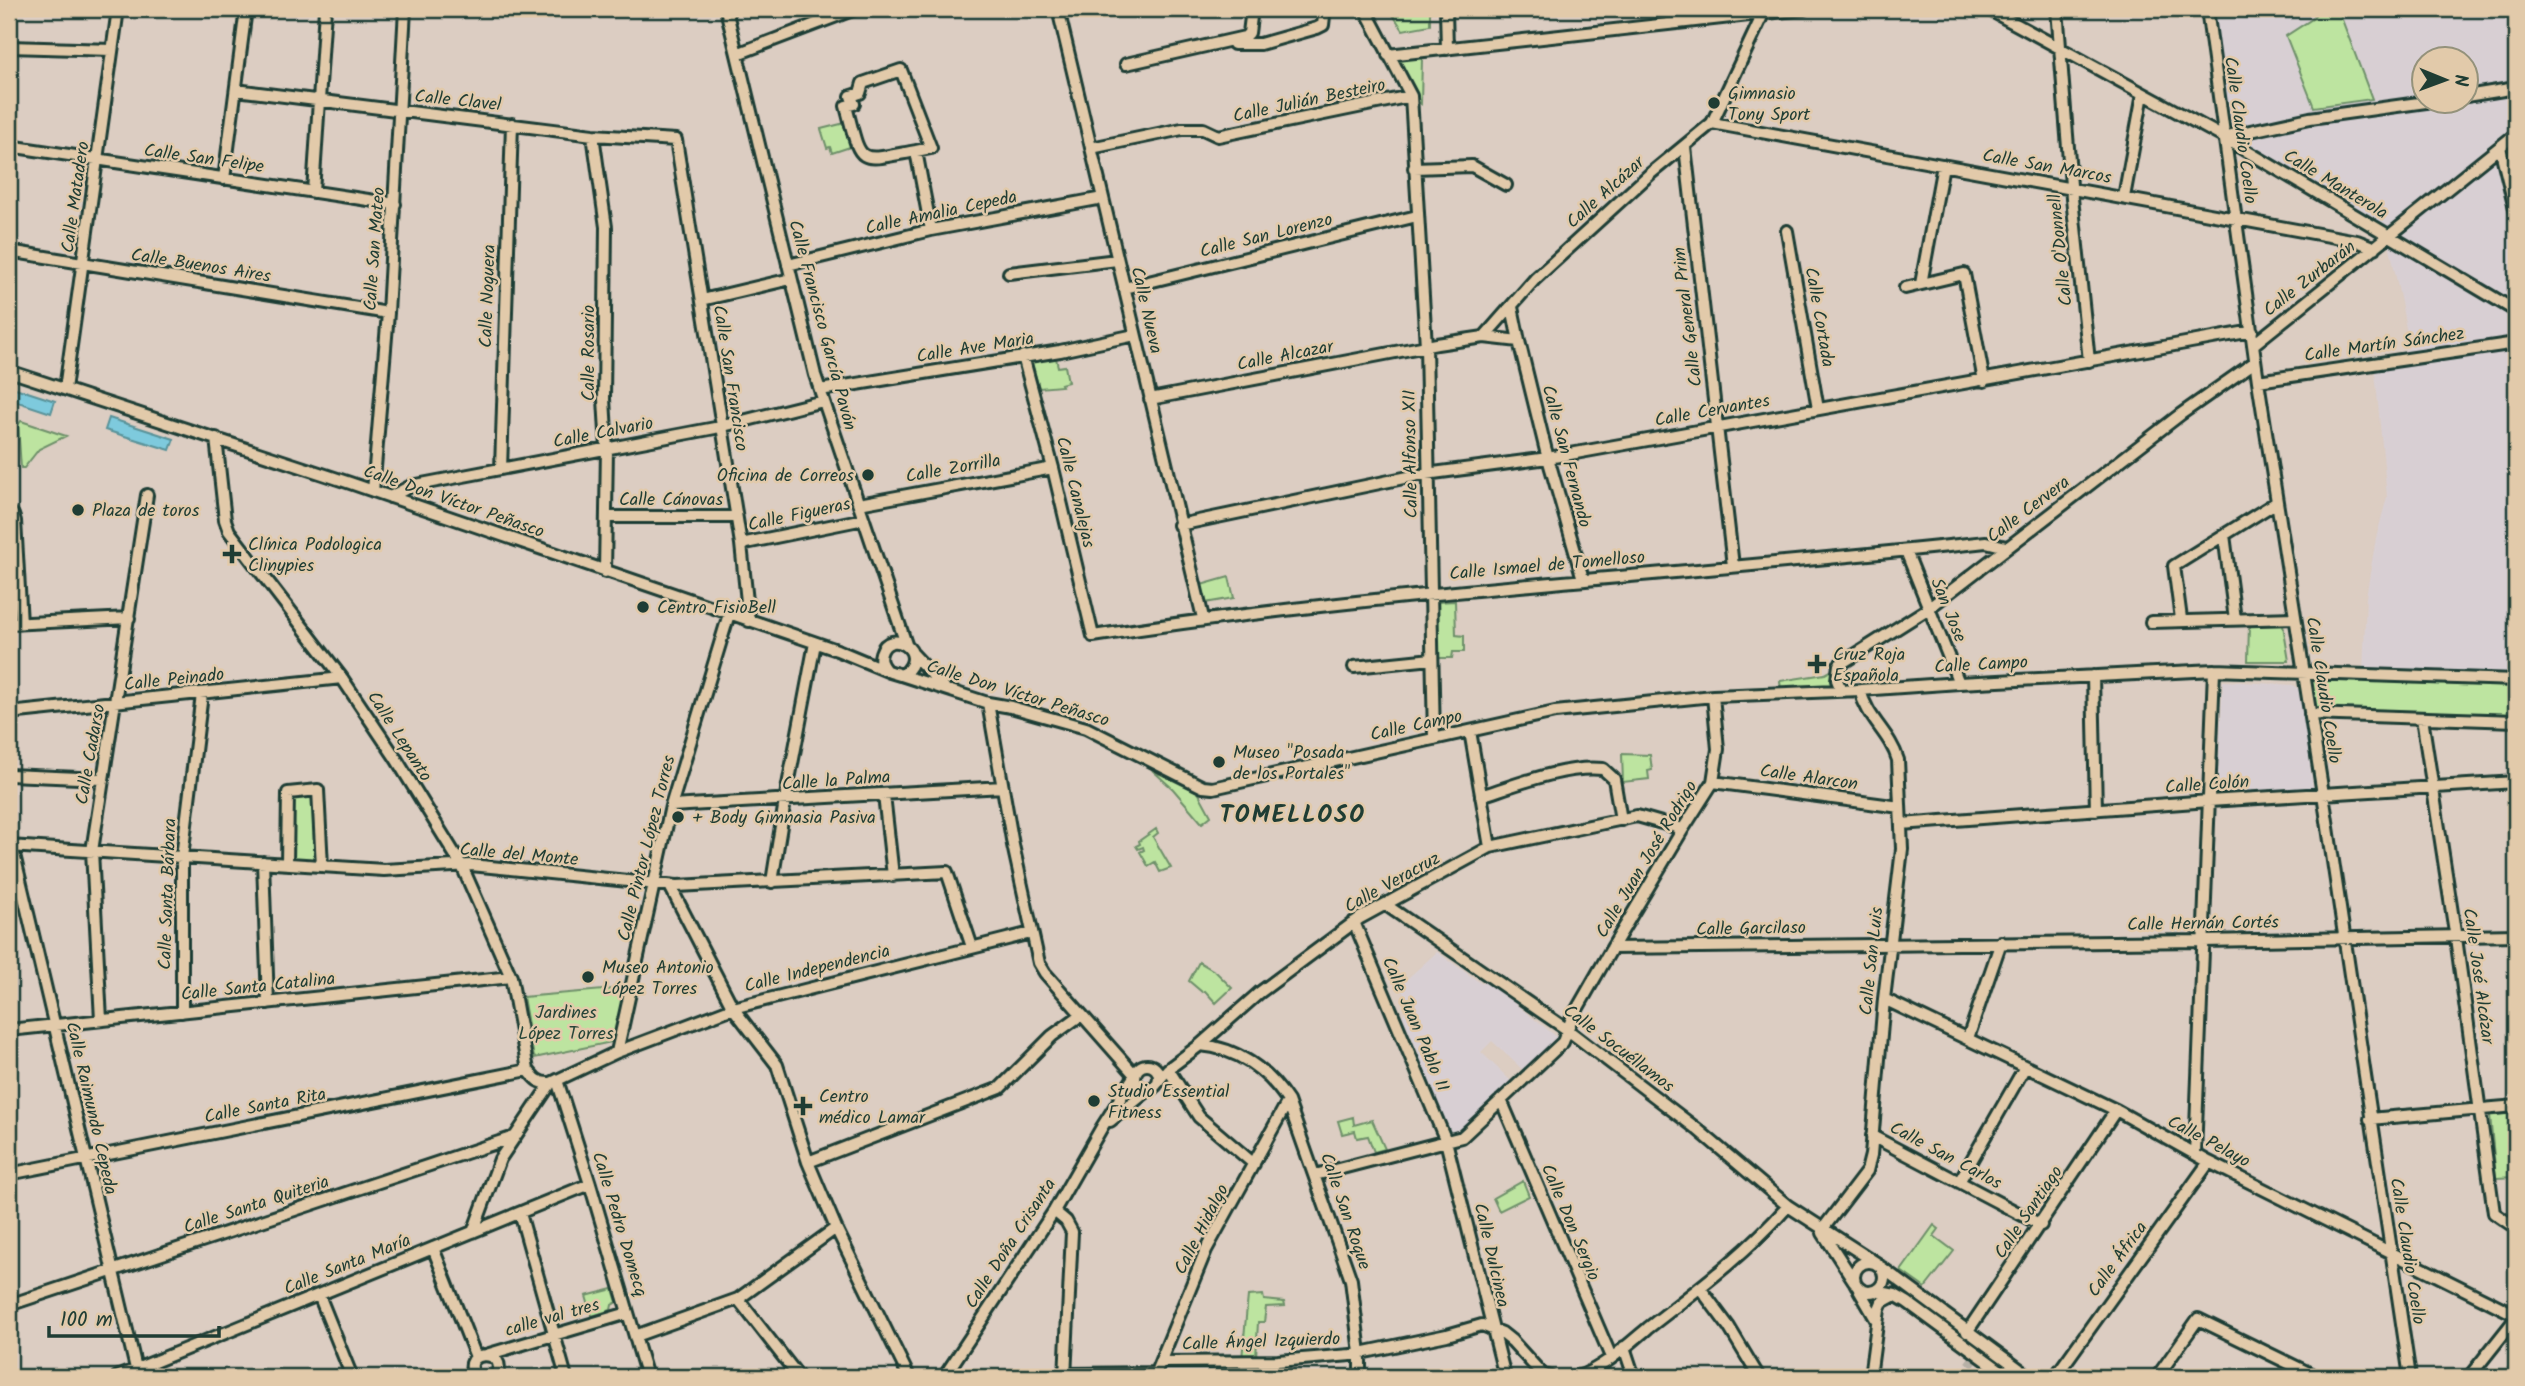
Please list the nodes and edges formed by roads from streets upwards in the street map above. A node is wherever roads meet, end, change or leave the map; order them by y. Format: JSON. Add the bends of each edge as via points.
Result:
{"nodes":[{"id":1,"x":118,"y":9,"type":"edge"},
{"id":2,"x":246,"y":9,"type":"edge"},
{"id":3,"x":325,"y":9,"type":"edge"},
{"id":4,"x":405,"y":9,"type":"edge"},
{"id":5,"x":726,"y":9,"type":"edge"},
{"id":6,"x":855,"y":9,"type":"edge"},
{"id":7,"x":1058,"y":9,"type":"edge"},
{"id":8,"x":1252,"y":9,"type":"edge"},
{"id":9,"x":1321,"y":9,"type":"edge"},
{"id":10,"x":1365,"y":9,"type":"edge"},
{"id":11,"x":1446,"y":9,"type":"edge"},
{"id":12,"x":1804,"y":9,"type":"edge"},
{"id":13,"x":1989,"y":9,"type":"edge"},
{"id":14,"x":2057,"y":9,"type":"edge"},
{"id":15,"x":2207,"y":9,"type":"edge"},
{"id":16,"x":1763,"y":11,"type":"edge"},
{"id":17,"x":1217,"y":45,"type":"junction"},
{"id":18,"x":9,"y":47,"type":"edge"},
{"id":19,"x":1447,"y":49,"type":"junction"},
{"id":20,"x":112,"y":50,"type":"junction"},
{"id":21,"x":2060,"y":50,"type":"junction"},
{"id":22,"x":737,"y":54,"type":"junction"},
{"id":23,"x":1388,"y":55,"type":"junction"},
{"id":24,"x":1126,"y":64,"type":"dead end"},
{"id":25,"x":2516,"y":89,"type":"edge"},
{"id":26,"x":236,"y":90,"type":"junction"},
{"id":27,"x":2143,"y":94,"type":"junction"},
{"id":28,"x":2480,"y":94,"type":"edge"},
{"id":29,"x":1411,"y":96,"type":"junction"},
{"id":30,"x":318,"y":100,"type":"junction"},
{"id":31,"x":2410,"y":104,"type":"edge"},
{"id":32,"x":399,"y":111,"type":"junction"},
{"id":33,"x":1712,"y":123,"type":"junction"},
{"id":34,"x":512,"y":124,"type":"junction"},
{"id":35,"x":2516,"y":134,"type":"edge"},
{"id":36,"x":593,"y":135,"type":"junction"},
{"id":37,"x":2223,"y":137,"type":"junction"},
{"id":38,"x":676,"y":140,"type":"joint"},
{"id":39,"x":9,"y":146,"type":"edge"},
{"id":40,"x":1685,"y":147,"type":"junction"},
{"id":41,"x":2500,"y":147,"type":"junction"},
{"id":42,"x":1091,"y":148,"type":"junction"},
{"id":43,"x":916,"y":151,"type":"junction"},
{"id":44,"x":98,"y":161,"type":"junction"},
{"id":45,"x":1943,"y":165,"type":"junction"},
{"id":46,"x":1414,"y":168,"type":"junction"},
{"id":47,"x":224,"y":179,"type":"junction"},
{"id":48,"x":1506,"y":185,"type":"dead end"},
{"id":49,"x":2072,"y":190,"type":"junction"},
{"id":50,"x":313,"y":192,"type":"junction"},
{"id":51,"x":2124,"y":197,"type":"junction"},
{"id":52,"x":1103,"y":198,"type":"junction"},
{"id":53,"x":395,"y":204,"type":"junction"},
{"id":54,"x":2516,"y":212,"type":"edge"},
{"id":55,"x":1417,"y":216,"type":"junction"},
{"id":56,"x":2236,"y":218,"type":"junction"},
{"id":57,"x":931,"y":230,"type":"junction"},
{"id":58,"x":1787,"y":231,"type":"dead end"},
{"id":59,"x":2388,"y":236,"type":"junction"},
{"id":60,"x":2375,"y":248,"type":"junction"},
{"id":61,"x":9,"y":251,"type":"edge"},
{"id":62,"x":1117,"y":260,"type":"junction"},
{"id":63,"x":83,"y":263,"type":"junction"},
{"id":64,"x":788,"y":265,"type":"junction"},
{"id":65,"x":1009,"y":274,"type":"dead end"},
{"id":66,"x":791,"y":279,"type":"junction"},
{"id":67,"x":1921,"y":284,"type":"junction"},
{"id":68,"x":1124,"y":288,"type":"junction"},
{"id":69,"x":1905,"y":288,"type":"dead end"},
{"id":70,"x":702,"y":300,"type":"junction"},
{"id":71,"x":1511,"y":307,"type":"junction"},
{"id":72,"x":2516,"y":311,"type":"edge"},
{"id":73,"x":388,"y":313,"type":"junction"},
{"id":74,"x":2252,"y":331,"type":"junction"},
{"id":75,"x":1135,"y":335,"type":"junction"},
{"id":76,"x":1484,"y":337,"type":"junction"},
{"id":77,"x":1519,"y":341,"type":"junction"},
{"id":78,"x":2516,"y":343,"type":"edge"},
{"id":79,"x":2254,"y":344,"type":"junction"},
{"id":80,"x":1426,"y":346,"type":"junction"},
{"id":81,"x":1023,"y":356,"type":"junction"},
{"id":82,"x":2089,"y":362,"type":"junction"},
{"id":83,"x":2255,"y":362,"type":"junction"},
{"id":84,"x":9,"y":372,"type":"edge"},
{"id":85,"x":1984,"y":381,"type":"junction"},
{"id":86,"x":2258,"y":381,"type":"junction"},
{"id":87,"x":65,"y":389,"type":"junction"},
{"id":88,"x":821,"y":396,"type":"junction"},
{"id":89,"x":1150,"y":398,"type":"junction"},
{"id":90,"x":1818,"y":410,"type":"junction"},
{"id":91,"x":1717,"y":426,"type":"junction"},
{"id":92,"x":720,"y":427,"type":"junction"},
{"id":93,"x":216,"y":439,"type":"junction"},
{"id":94,"x":607,"y":449,"type":"junction"},
{"id":95,"x":1548,"y":458,"type":"junction"},
{"id":96,"x":1053,"y":468,"type":"junction"},
{"id":97,"x":500,"y":469,"type":"junction"},
{"id":98,"x":1428,"y":474,"type":"junction"},
{"id":99,"x":373,"y":491,"type":"junction"},
{"id":100,"x":147,"y":495,"type":"dead end"},
{"id":101,"x":390,"y":497,"type":"junction"},
{"id":102,"x":2277,"y":502,"type":"junction"},
{"id":103,"x":859,"y":504,"type":"junction"},
{"id":104,"x":9,"y":512,"type":"edge"},
{"id":105,"x":606,"y":516,"type":"junction"},
{"id":106,"x":736,"y":517,"type":"junction"},
{"id":107,"x":864,"y":519,"type":"junction"},
{"id":108,"x":1179,"y":525,"type":"junction"},
{"id":109,"x":2224,"y":535,"type":"junction"},
{"id":110,"x":741,"y":544,"type":"junction"},
{"id":111,"x":2006,"y":547,"type":"junction"},
{"id":112,"x":1906,"y":551,"type":"junction"},
{"id":113,"x":1733,"y":566,"type":"junction"},
{"id":114,"x":606,"y":572,"type":"junction"},
{"id":115,"x":1583,"y":579,"type":"junction"},
{"id":116,"x":1431,"y":594,"type":"junction"},
{"id":117,"x":1929,"y":608,"type":"junction"},
{"id":118,"x":729,"y":614,"type":"junction"},
{"id":119,"x":129,"y":618,"type":"junction"},
{"id":120,"x":1203,"y":618,"type":"junction"},
{"id":121,"x":2295,"y":618,"type":"junction"},
{"id":122,"x":2235,"y":619,"type":"junction"},
{"id":123,"x":2181,"y":620,"type":"junction"},
{"id":124,"x":749,"y":621,"type":"junction"},
{"id":125,"x":2151,"y":622,"type":"dead end"},
{"id":126,"x":15,"y":623,"type":"edge"},
{"id":127,"x":1093,"y":636,"type":"joint"},
{"id":128,"x":815,"y":643,"type":"junction"},
{"id":129,"x":910,"y":649,"type":"junction"},
{"id":130,"x":1432,"y":659,"type":"junction"},
{"id":131,"x":1354,"y":667,"type":"dead end"},
{"id":132,"x":2214,"y":670,"type":"junction"},
{"id":133,"x":890,"y":671,"type":"junction"},
{"id":134,"x":2304,"y":673,"type":"junction"},
{"id":135,"x":2093,"y":676,"type":"junction"},
{"id":136,"x":342,"y":678,"type":"junction"},
{"id":137,"x":2516,"y":680,"type":"edge"},
{"id":138,"x":1959,"y":682,"type":"junction"},
{"id":139,"x":946,"y":689,"type":"junction"},
{"id":140,"x":1841,"y":690,"type":"junction"},
{"id":141,"x":1860,"y":690,"type":"junction"},
{"id":142,"x":202,"y":694,"type":"junction"},
{"id":143,"x":1713,"y":696,"type":"junction"},
{"id":144,"x":117,"y":703,"type":"junction"},
{"id":145,"x":988,"y":703,"type":"junction"},
{"id":146,"x":9,"y":713,"type":"edge"},
{"id":147,"x":2310,"y":714,"type":"junction"},
{"id":148,"x":2422,"y":718,"type":"junction"},
{"id":149,"x":2516,"y":721,"type":"edge"},
{"id":150,"x":1470,"y":731,"type":"junction"},
{"id":151,"x":1434,"y":739,"type":"junction"},
{"id":152,"x":9,"y":775,"type":"edge"},
{"id":153,"x":102,"y":779,"type":"junction"},
{"id":154,"x":1246,"y":781,"type":"joint"},
{"id":155,"x":1713,"y":782,"type":"junction"},
{"id":156,"x":2516,"y":782,"type":"edge"},
{"id":157,"x":1003,"y":787,"type":"junction"},
{"id":158,"x":2434,"y":788,"type":"junction"},
{"id":159,"x":2323,"y":794,"type":"junction"},
{"id":160,"x":884,"y":795,"type":"junction"},
{"id":161,"x":1481,"y":796,"type":"junction"},
{"id":162,"x":785,"y":801,"type":"junction"},
{"id":163,"x":2210,"y":801,"type":"junction"},
{"id":164,"x":671,"y":806,"type":"junction"},
{"id":165,"x":1900,"y":807,"type":"junction"},
{"id":166,"x":2096,"y":810,"type":"junction"},
{"id":167,"x":1621,"y":820,"type":"junction"},
{"id":168,"x":1901,"y":824,"type":"junction"},
{"id":169,"x":1682,"y":829,"type":"junction"},
{"id":170,"x":10,"y":846,"type":"edge"},
{"id":171,"x":1490,"y":848,"type":"junction"},
{"id":172,"x":92,"y":851,"type":"junction"},
{"id":173,"x":182,"y":857,"type":"junction"},
{"id":174,"x":263,"y":862,"type":"junction"},
{"id":175,"x":288,"y":864,"type":"junction"},
{"id":176,"x":322,"y":866,"type":"junction"},
{"id":177,"x":462,"y":866,"type":"junction"},
{"id":178,"x":892,"y":876,"type":"junction"},
{"id":179,"x":772,"y":882,"type":"junction"},
{"id":180,"x":655,"y":885,"type":"junction"},
{"id":181,"x":670,"y":886,"type":"junction"},
{"id":182,"x":1386,"y":905,"type":"junction"},
{"id":183,"x":1354,"y":922,"type":"junction"},
{"id":184,"x":1031,"y":933,"type":"junction"},
{"id":185,"x":2516,"y":935,"type":"edge"},
{"id":186,"x":2456,"y":936,"type":"junction"},
{"id":187,"x":2344,"y":937,"type":"junction"},
{"id":188,"x":2203,"y":941,"type":"junction"},
{"id":189,"x":2001,"y":942,"type":"junction"},
{"id":190,"x":1890,"y":944,"type":"junction"},
{"id":191,"x":972,"y":947,"type":"junction"},
{"id":192,"x":1612,"y":948,"type":"junction"},
{"id":193,"x":511,"y":977,"type":"junction"},
{"id":194,"x":1884,"y":999,"type":"junction"},
{"id":195,"x":268,"y":1003,"type":"junction"},
{"id":196,"x":733,"y":1008,"type":"junction"},
{"id":197,"x":182,"y":1012,"type":"junction"},
{"id":198,"x":1081,"y":1015,"type":"junction"},
{"id":199,"x":100,"y":1020,"type":"junction"},
{"id":200,"x":54,"y":1025,"type":"junction"},
{"id":201,"x":9,"y":1030,"type":"edge"},
{"id":202,"x":1569,"y":1031,"type":"junction"},
{"id":203,"x":1968,"y":1038,"type":"junction"},
{"id":204,"x":1200,"y":1045,"type":"junction"},
{"id":205,"x":617,"y":1052,"type":"junction"},
{"id":206,"x":2025,"y":1067,"type":"junction"},
{"id":207,"x":1168,"y":1069,"type":"junction"},
{"id":208,"x":528,"y":1070,"type":"junction"},
{"id":209,"x":1135,"y":1075,"type":"junction"},
{"id":210,"x":554,"y":1082,"type":"junction"},
{"id":211,"x":1155,"y":1084,"type":"junction"},
{"id":212,"x":1501,"y":1100,"type":"junction"},
{"id":213,"x":1289,"y":1101,"type":"junction"},
{"id":214,"x":2516,"y":1106,"type":"edge"},
{"id":215,"x":2481,"y":1109,"type":"junction"},
{"id":216,"x":2116,"y":1110,"type":"junction"},
{"id":217,"x":2370,"y":1119,"type":"junction"},
{"id":218,"x":1102,"y":1127,"type":"junction"},
{"id":219,"x":1872,"y":1136,"type":"junction"},
{"id":220,"x":514,"y":1137,"type":"junction"},
{"id":221,"x":1446,"y":1141,"type":"junction"},
{"id":222,"x":2195,"y":1154,"type":"junction"},
{"id":223,"x":86,"y":1158,"type":"junction"},
{"id":224,"x":808,"y":1162,"type":"junction"},
{"id":225,"x":2209,"y":1162,"type":"junction"},
{"id":226,"x":1254,"y":1164,"type":"junction"},
{"id":227,"x":9,"y":1174,"type":"edge"},
{"id":228,"x":1315,"y":1175,"type":"junction"},
{"id":229,"x":1959,"y":1182,"type":"junction"},
{"id":230,"x":590,"y":1184,"type":"junction"},
{"id":231,"x":1787,"y":1206,"type":"junction"},
{"id":232,"x":1054,"y":1211,"type":"junction"},
{"id":233,"x":520,"y":1213,"type":"junction"},
{"id":234,"x":2041,"y":1225,"type":"junction"},
{"id":235,"x":836,"y":1228,"type":"junction"},
{"id":236,"x":2516,"y":1228,"type":"edge"},
{"id":237,"x":1822,"y":1230,"type":"junction"},
{"id":238,"x":473,"y":1232,"type":"junction"},
{"id":239,"x":433,"y":1248,"type":"junction"},
{"id":240,"x":2391,"y":1253,"type":"junction"},
{"id":241,"x":1879,"y":1266,"type":"junction"},
{"id":242,"x":111,"y":1270,"type":"junction"},
{"id":243,"x":1856,"y":1284,"type":"junction"},
{"id":244,"x":1700,"y":1287,"type":"junction"},
{"id":245,"x":1875,"y":1291,"type":"junction"},
{"id":246,"x":318,"y":1295,"type":"junction"},
{"id":247,"x":1895,"y":1295,"type":"junction"},
{"id":248,"x":738,"y":1299,"type":"junction"},
{"id":249,"x":9,"y":1305,"type":"edge"},
{"id":250,"x":628,"y":1313,"type":"junction"},
{"id":251,"x":2516,"y":1316,"type":"edge"},
{"id":252,"x":1877,"y":1321,"type":"junction"},
{"id":253,"x":1492,"y":1329,"type":"junction"},
{"id":254,"x":1967,"y":1332,"type":"junction"},
{"id":255,"x":554,"y":1335,"type":"junction"},
{"id":256,"x":635,"y":1336,"type":"junction"},
{"id":257,"x":1624,"y":1347,"type":"junction"},
{"id":258,"x":1360,"y":1353,"type":"junction"},
{"id":259,"x":481,"y":1356,"type":"junction"},
{"id":260,"x":1611,"y":1357,"type":"junction"},
{"id":261,"x":1157,"y":1371,"type":"edge"},
{"id":262,"x":137,"y":1373,"type":"edge"},
{"id":263,"x":1066,"y":1375,"type":"edge"},
{"id":264,"x":117,"y":1377,"type":"edge"},
{"id":265,"x":352,"y":1377,"type":"edge"},
{"id":266,"x":475,"y":1377,"type":"edge"},
{"id":267,"x":495,"y":1377,"type":"edge"},
{"id":268,"x":566,"y":1377,"type":"edge"},
{"id":269,"x":647,"y":1377,"type":"edge"},
{"id":270,"x":799,"y":1377,"type":"edge"},
{"id":271,"x":909,"y":1377,"type":"edge"},
{"id":272,"x":944,"y":1377,"type":"edge"},
{"id":273,"x":1360,"y":1377,"type":"edge"},
{"id":274,"x":1505,"y":1377,"type":"edge"},
{"id":275,"x":1550,"y":1377,"type":"edge"},
{"id":276,"x":1577,"y":1377,"type":"edge"},
{"id":277,"x":1634,"y":1377,"type":"edge"},
{"id":278,"x":1759,"y":1377,"type":"edge"},
{"id":279,"x":1870,"y":1377,"type":"edge"},
{"id":280,"x":2009,"y":1377,"type":"edge"},
{"id":281,"x":2031,"y":1377,"type":"edge"},
{"id":282,"x":2054,"y":1377,"type":"edge"},
{"id":283,"x":2157,"y":1377,"type":"edge"},
{"id":284,"x":2317,"y":1377,"type":"edge"},
{"id":285,"x":2410,"y":1377,"type":"edge"},
{"id":286,"x":2469,"y":1377,"type":"edge"}],
"edges":[{"from":1,"to":20,"type":"street","name":"Calle Matadero"},
{"from":2,"to":26,"type":"street"},
{"from":3,"to":30,"type":"street"},
{"from":4,"to":32,"type":"street","name":"Calle San Mateo"},
{"from":5,"to":22,"type":"street","name":"Calle Francisco García Pavón"},
{"from":6,"to":22,"type":"street"},
{"from":7,"to":42,"type":"street","name":"Calle Nueva"},
{"from":8,"to":17,"type":"street","via":[[1249,33]]},
{"from":9,"to":17,"type":"street","via":[[1323,25],[1317,28],[1260,44]]},
{"from":10,"to":23,"type":"street","name":"Calle Alfonso XII"},
{"from":11,"to":19,"type":"street"},
{"from":12,"to":16,"type":"street"},
{"from":13,"to":21,"type":"street","name":"Calle Manterola"},
{"from":14,"to":21,"type":"street","name":"Calle O'Donnell"},
{"from":15,"to":37,"type":"street","name":"Calle Claudio Coello"},
{"from":16,"to":19,"type":"street"},
{"from":16,"to":33,"type":"street","name":"Calle Alcázar"},
{"from":17,"to":24,"type":"street"},
{"from":18,"to":20,"type":"street"},
{"from":19,"to":23,"type":"street"},
{"from":20,"to":44,"type":"street","name":"Calle Matadero"},
{"from":21,"to":27,"type":"street","name":"Calle Manterola"},
{"from":21,"to":49,"type":"street","name":"Calle O'Donnell"},
{"from":22,"to":64,"type":"street","name":"Calle Francisco García Pavón"},
{"from":23,"to":29,"type":"street","name":"Calle Alfonso XII"},
{"from":25,"to":28,"type":"street"},
{"from":26,"to":30,"type":"street","name":"Calle Clavel"},
{"from":26,"to":47,"type":"street"},
{"from":27,"to":37,"type":"street","name":"Calle Manterola"},
{"from":27,"to":51,"type":"street"},
{"from":29,"to":42,"type":"street","name":"Calle Julián Besteiro","via":[[1218,136],[1203,129],[1182,128]]},
{"from":29,"to":46,"type":"street","name":"Calle Alfonso XII"},
{"from":30,"to":32,"type":"street","name":"Calle Clavel"},
{"from":30,"to":50,"type":"street"},
{"from":31,"to":37,"type":"street","via":[[2310,118]]},
{"from":32,"to":34,"type":"street","name":"Calle Clavel"},
{"from":32,"to":53,"type":"street","name":"Calle San Mateo"},
{"from":33,"to":40,"type":"street","name":"Calle Alcázar"},
{"from":33,"to":45,"type":"street","name":"Calle San Marcos"},
{"from":34,"to":36,"type":"street","name":"Calle Clavel"},
{"from":34,"to":97,"type":"street","name":"Calle Noguera"},
{"from":35,"to":41,"type":"street","name":"Calle Zurbarán"},
{"from":36,"to":38,"type":"street","name":"Calle Clavel"},
{"from":36,"to":94,"type":"street","name":"Calle Rosario","via":[[606,227]]},
{"from":37,"to":56,"type":"street","name":"Calle Claudio Coello"},
{"from":37,"to":59,"type":"street","name":"Calle Manterola"},
{"from":38,"to":70,"type":"street","name":"Calle San Francisco"},
{"from":39,"to":44,"type":"street","name":"Calle San Felipe"},
{"from":40,"to":71,"type":"street","name":"Calle Alcázar","via":[[1535,279]]},
{"from":40,"to":91,"type":"street","name":"Calle General Prim"},
{"from":41,"to":54,"type":"street"},
{"from":41,"to":59,"type":"street","name":"Calle Zurbarán"},
{"from":42,"to":52,"type":"street","name":"Calle Nueva"},
{"from":43,"to":43,"type":"street","via":[[870,159],[863,156],[846,106],[854,104],[851,96],[860,93],[863,83],[901,70],[931,148]]},
{"from":43,"to":57,"type":"street"},
{"from":44,"to":47,"type":"street","name":"Calle San Felipe"},
{"from":44,"to":63,"type":"street","name":"Calle Matadero"},
{"from":45,"to":49,"type":"street","name":"Calle San Marcos"},
{"from":45,"to":67,"type":"street"},
{"from":46,"to":48,"type":"street","via":[[1472,166]]},
{"from":46,"to":55,"type":"street","name":"Calle Alfonso XII"},
{"from":47,"to":50,"type":"street","name":"Calle San Felipe"},
{"from":49,"to":51,"type":"street","name":"Calle San Marcos"},
{"from":49,"to":82,"type":"street","name":"Calle O'Donnell"},
{"from":50,"to":53,"type":"street","name":"Calle San Felipe"},
{"from":51,"to":56,"type":"street","name":"Calle San Marcos"},
{"from":52,"to":57,"type":"street","name":"Calle Amalia Cepeda"},
{"from":52,"to":62,"type":"street","name":"Calle Nueva"},
{"from":53,"to":73,"type":"street","name":"Calle San Mateo"},
{"from":55,"to":68,"type":"street","name":"Calle San Lorenzo"},
{"from":55,"to":80,"type":"street","name":"Calle Alfonso XII"},
{"from":56,"to":60,"type":"street","name":"Calle San Marcos"},
{"from":56,"to":74,"type":"street","name":"Calle Claudio Coello"},
{"from":57,"to":64,"type":"street","name":"Calle Amalia Cepeda"},
{"from":58,"to":90,"type":"street","name":"Calle Cortada"},
{"from":59,"to":60,"type":"street","name":"Calle Zurbarán"},
{"from":59,"to":72,"type":"street","name":"Calle Manterola"},
{"from":60,"to":79,"type":"street","name":"Calle Zurbarán"},
{"from":61,"to":63,"type":"street","name":"Calle Buenos Aires"},
{"from":62,"to":65,"type":"street"},
{"from":62,"to":68,"type":"street","name":"Calle Nueva"},
{"from":63,"to":73,"type":"street","name":"Calle Buenos Aires"},
{"from":63,"to":87,"type":"street","name":"Calle Matadero"},
{"from":64,"to":66,"type":"street","name":"Calle Francisco García Pavón"},
{"from":66,"to":70,"type":"street"},
{"from":66,"to":88,"type":"street","name":"Calle Francisco García Pavón"},
{"from":67,"to":69,"type":"street"},
{"from":67,"to":85,"type":"street","via":[[1964,274]]},
{"from":68,"to":75,"type":"street","name":"Calle Nueva"},
{"from":70,"to":92,"type":"street","name":"Calle San Francisco"},
{"from":71,"to":76,"type":"street","name":"Calle Alcázar"},
{"from":71,"to":77,"type":"street","name":"Calle San Fernando"},
{"from":73,"to":99,"type":"street","name":"Calle San Mateo"},
{"from":74,"to":79,"type":"street","name":"Calle Claudio Coello"},
{"from":74,"to":82,"type":"street","name":"Calle Cervantes"},
{"from":75,"to":81,"type":"street","name":"Calle Ave Maria"},
{"from":75,"to":89,"type":"street","name":"Calle Nueva"},
{"from":76,"to":77,"type":"street"},
{"from":76,"to":80,"type":"street"},
{"from":77,"to":95,"type":"street","name":"Calle San Fernando"},
{"from":78,"to":86,"type":"street","name":"Calle Martín Sánchez"},
{"from":79,"to":83,"type":"street","name":"Calle Claudio Coello"},
{"from":80,"to":89,"type":"street","name":"Calle Alcazar"},
{"from":80,"to":98,"type":"street","name":"Calle Alfonso XII"},
{"from":81,"to":88,"type":"street","name":"Calle Ave Maria"},
{"from":81,"to":96,"type":"street","name":"Calle Canalejas"},
{"from":82,"to":85,"type":"street","name":"Calle Cervantes"},
{"from":83,"to":86,"type":"street","name":"Calle Claudio Coello"},
{"from":83,"to":111,"type":"street","name":"Calle Cervera"},
{"from":84,"to":87,"type":"street","name":"Calle Don Víctor Peñasco"},
{"from":85,"to":90,"type":"street","name":"Calle Cervantes"},
{"from":86,"to":102,"type":"street","name":"Calle Claudio Coello"},
{"from":87,"to":93,"type":"street","name":"Calle Don Víctor Peñasco"},
{"from":88,"to":92,"type":"street","name":"Calle Calvario"},
{"from":88,"to":103,"type":"street","name":"Calle Francisco García Pavón"},
{"from":89,"to":108,"type":"street","name":"Calle Nueva"},
{"from":90,"to":91,"type":"street","name":"Calle Cervantes"},
{"from":91,"to":95,"type":"street","name":"Calle Cervantes"},
{"from":91,"to":113,"type":"street","name":"Calle General Prim"},
{"from":92,"to":94,"type":"street","name":"Calle Calvario"},
{"from":92,"to":106,"type":"street","name":"Calle San Francisco"},
{"from":93,"to":99,"type":"street","name":"Calle Don Víctor Peñasco"},
{"from":93,"to":136,"type":"street","name":"Calle Lepanto","via":[[229,531]]},
{"from":94,"to":97,"type":"street","name":"Calle Calvario"},
{"from":94,"to":105,"type":"street","name":"Calle Rosario"},
{"from":95,"to":98,"type":"street","name":"Calle Cervantes"},
{"from":95,"to":115,"type":"street","name":"Calle San Fernando"},
{"from":96,"to":103,"type":"street","name":"Calle Zorrilla"},
{"from":96,"to":127,"type":"street","name":"Calle Canalejas"},
{"from":97,"to":101,"type":"street","name":"Calle Calvario","via":[[411,486]]},
{"from":98,"to":108,"type":"street","name":"Calle Cervantes"},
{"from":98,"to":116,"type":"street","name":"Calle Alfonso XII"},
{"from":99,"to":101,"type":"street","name":"Calle Don Víctor Peñasco"},
{"from":100,"to":119,"type":"street","name":"Calle Cadarso"},
{"from":101,"to":114,"type":"street","name":"Calle Don Víctor Peñasco"},
{"from":102,"to":109,"type":"street"},
{"from":102,"to":121,"type":"street","name":"Calle Claudio Coello"},
{"from":103,"to":107,"type":"street","name":"Calle Francisco García Pavón"},
{"from":104,"to":126,"type":"street","via":[[15,521]]},
{"from":105,"to":106,"type":"street","name":"Calle Cánovas"},
{"from":105,"to":114,"type":"street","name":"Calle Rosario"},
{"from":106,"to":110,"type":"street","name":"Calle San Francisco"},
{"from":107,"to":110,"type":"street","name":"Calle Figueras"},
{"from":107,"to":129,"type":"street","name":"Calle Francisco García Pavón"},
{"from":108,"to":120,"type":"street","name":"Calle Nueva"},
{"from":109,"to":122,"type":"street"},
{"from":109,"to":123,"type":"street","via":[[2174,566]]},
{"from":110,"to":124,"type":"street","name":"Calle San Francisco"},
{"from":111,"to":112,"type":"street","name":"Calle Ismael de Tomelloso","via":[[1986,542]]},
{"from":111,"to":117,"type":"street","name":"Calle Cervera"},
{"from":112,"to":113,"type":"street","name":"Calle Ismael de Tomelloso"},
{"from":112,"to":117,"type":"street","name":"San Jose"},
{"from":113,"to":115,"type":"street","name":"Calle Ismael de Tomelloso"},
{"from":114,"to":118,"type":"street","name":"Calle Don Víctor Peñasco"},
{"from":115,"to":116,"type":"street","name":"Calle Ismael de Tomelloso"},
{"from":116,"to":120,"type":"street","name":"Calle Ismael de Tomelloso"},
{"from":116,"to":130,"type":"street","name":"Calle Alfonso XII"},
{"from":117,"to":138,"type":"street","name":"San Jose"},
{"from":117,"to":140,"type":"street","name":"Calle Cervera","via":[[1839,665]]},
{"from":118,"to":124,"type":"street","name":"Calle Don Víctor Peñasco"},
{"from":118,"to":164,"type":"street","name":"Calle Pintor López Torres"},
{"from":119,"to":126,"type":"street"},
{"from":119,"to":144,"type":"street","name":"Calle Cadarso"},
{"from":120,"to":127,"type":"street","name":"Calle Ismael de Tomelloso"},
{"from":121,"to":122,"type":"street"},
{"from":121,"to":134,"type":"street","name":"Calle Claudio Coello"},
{"from":122,"to":123,"type":"street"},
{"from":123,"to":125,"type":"street"},
{"from":124,"to":128,"type":"street","name":"Calle Don Víctor Peñasco"},
{"from":128,"to":133,"type":"street","name":"Calle Don Víctor Peñasco"},
{"from":128,"to":162,"type":"street"},
{"from":129,"to":133,"type":"street","via":[[913,660],[909,669],[900,675]]},
{"from":129,"to":133,"type":"street","via":[[895,641],[886,646],[880,660]]},
{"from":129,"to":139,"type":"street"},
{"from":130,"to":131,"type":"street"},
{"from":130,"to":151,"type":"street","name":"Calle Alfonso XII"},
{"from":132,"to":134,"type":"street","name":"Calle Campo"},
{"from":132,"to":135,"type":"street","name":"Calle Campo"},
{"from":132,"to":163,"type":"street"},
{"from":133,"to":139,"type":"street","name":"Calle Don Víctor Peñasco"},
{"from":134,"to":137,"type":"street","name":"Calle Campo"},
{"from":134,"to":147,"type":"street","name":"Calle Claudio Coello"},
{"from":135,"to":138,"type":"street","name":"Calle Campo"},
{"from":135,"to":166,"type":"street"},
{"from":136,"to":142,"type":"street","name":"Calle Peinado"},
{"from":136,"to":177,"type":"street","name":"Calle Lepanto"},
{"from":138,"to":141,"type":"street","name":"Calle Campo"},
{"from":139,"to":145,"type":"street","name":"Calle Don Víctor Peñasco"},
{"from":140,"to":141,"type":"street","name":"Calle Campo"},
{"from":140,"to":143,"type":"street","name":"Calle Campo"},
{"from":141,"to":165,"type":"street","name":"Calle San Luis","via":[[1864,706],[1898,760]]},
{"from":142,"to":144,"type":"street","name":"Calle Peinado"},
{"from":142,"to":173,"type":"street","name":"Calle Santa Bárbara"},
{"from":143,"to":150,"type":"street","name":"Calle Campo","via":[[1556,712]]},
{"from":143,"to":155,"type":"street","name":"Calle Juan José Rodrigo","via":[[1718,749]]},
{"from":144,"to":146,"type":"street","name":"Calle Peinado"},
{"from":144,"to":153,"type":"street","name":"Calle Cadarso"},
{"from":145,"to":154,"type":"street","name":"Calle Don Víctor Peñasco","via":[[1086,728],[1202,787],[1223,788]]},
{"from":145,"to":157,"type":"street"},
{"from":147,"to":148,"type":"street"},
{"from":147,"to":159,"type":"street","name":"Calle Claudio Coello"},
{"from":148,"to":149,"type":"street"},
{"from":148,"to":158,"type":"street","name":"Calle José Alcázar"},
{"from":150,"to":151,"type":"street","name":"Calle Campo"},
{"from":150,"to":161,"type":"street"},
{"from":151,"to":154,"type":"street","name":"Calle Campo"},
{"from":152,"to":153,"type":"street"},
{"from":153,"to":172,"type":"street","name":"Calle Cadarso"},
{"from":155,"to":165,"type":"street","name":"Calle Alarcon"},
{"from":155,"to":169,"type":"street","name":"Calle Juan José Rodrigo"},
{"from":156,"to":158,"type":"street","name":"Calle Colón"},
{"from":157,"to":160,"type":"street","name":"Calle la Palma"},
{"from":157,"to":184,"type":"street"},
{"from":158,"to":159,"type":"street","name":"Calle Colón"},
{"from":158,"to":186,"type":"street","name":"Calle José Alcázar"},
{"from":159,"to":163,"type":"street","name":"Calle Colón"},
{"from":159,"to":187,"type":"street","name":"Calle Claudio Coello"},
{"from":160,"to":162,"type":"street","name":"Calle la Palma"},
{"from":160,"to":178,"type":"street"},
{"from":161,"to":167,"type":"street","via":[[1534,779],[1603,769],[1614,779]]},
{"from":161,"to":171,"type":"street"},
{"from":162,"to":164,"type":"street","name":"Calle la Palma"},
{"from":162,"to":179,"type":"street"},
{"from":163,"to":166,"type":"street","name":"Calle Colón"},
{"from":163,"to":188,"type":"street"},
{"from":164,"to":180,"type":"street","name":"Calle Pintor López Torres"},
{"from":165,"to":168,"type":"street","name":"Calle San Luis"},
{"from":166,"to":168,"type":"street","name":"Calle Colón"},
{"from":167,"to":169,"type":"street","name":"Calle Veracruz","via":[[1637,816]]},
{"from":167,"to":171,"type":"street","name":"Calle Veracruz"},
{"from":168,"to":190,"type":"street","name":"Calle San Luis"},
{"from":169,"to":192,"type":"street","name":"Calle Juan José Rodrigo"},
{"from":170,"to":172,"type":"street","name":"Calle del Monte"},
{"from":170,"to":200,"type":"street","name":"Calle Raimundo Cepeda"},
{"from":171,"to":182,"type":"street","name":"Calle Veracruz"},
{"from":172,"to":173,"type":"street","name":"Calle del Monte"},
{"from":172,"to":199,"type":"street","name":"Calle Cadarso"},
{"from":173,"to":174,"type":"street","name":"Calle del Monte"},
{"from":173,"to":197,"type":"street","name":"Calle Santa Bárbara"},
{"from":174,"to":175,"type":"street","name":"Calle del Monte"},
{"from":174,"to":195,"type":"street"},
{"from":175,"to":176,"type":"street","name":"Calle del Monte"},
{"from":175,"to":176,"type":"street","via":[[288,793],[318,790]]},
{"from":176,"to":177,"type":"street","name":"Calle del Monte","via":[[384,870]]},
{"from":177,"to":180,"type":"street","name":"Calle del Monte"},
{"from":177,"to":193,"type":"street","name":"Calle Lepanto"},
{"from":178,"to":179,"type":"street","name":"Calle del Monte"},
{"from":178,"to":191,"type":"street","name":"Calle del Monte","via":[[947,872]]},
{"from":179,"to":181,"type":"street","name":"Calle del Monte"},
{"from":180,"to":181,"type":"street","name":"Calle del Monte"},
{"from":180,"to":205,"type":"street","name":"Calle Pintor López Torres"},
{"from":181,"to":196,"type":"street"},
{"from":182,"to":183,"type":"street","name":"Calle Veracruz"},
{"from":182,"to":202,"type":"street","name":"Calle Socuéllamos"},
{"from":183,"to":204,"type":"street","name":"Calle Veracruz","via":[[1259,993]]},
{"from":183,"to":221,"type":"street","name":"Calle Juan Pablo II"},
{"from":184,"to":191,"type":"street","name":"Calle Independencia"},
{"from":184,"to":198,"type":"street","via":[[1045,973]]},
{"from":185,"to":186,"type":"street","name":"Calle Hernán Cortés"},
{"from":186,"to":187,"type":"street","name":"Calle Hernán Cortés"},
{"from":186,"to":215,"type":"street","name":"Calle José Alcázar"},
{"from":187,"to":188,"type":"street","name":"Calle Hernán Cortés"},
{"from":187,"to":217,"type":"street","name":"Calle Claudio Coello"},
{"from":188,"to":189,"type":"street","name":"Calle Hernán Cortés"},
{"from":188,"to":222,"type":"street"},
{"from":189,"to":190,"type":"street","name":"Calle Hernán Cortés"},
{"from":189,"to":203,"type":"street"},
{"from":190,"to":192,"type":"street","name":"Calle Garcilaso"},
{"from":190,"to":194,"type":"street","name":"Calle San Luis"},
{"from":191,"to":196,"type":"street","name":"Calle Independencia"},
{"from":192,"to":202,"type":"street","name":"Calle Juan José Rodrigo"},
{"from":193,"to":195,"type":"street","name":"Calle Santa Catalina"},
{"from":193,"to":208,"type":"street","name":"Calle Lepanto"},
{"from":194,"to":203,"type":"street","name":"Calle Pelayo"},
{"from":194,"to":219,"type":"street","name":"Calle San Luis"},
{"from":195,"to":197,"type":"street","name":"Calle Santa Catalina"},
{"from":196,"to":205,"type":"street","name":"Calle Independencia"},
{"from":196,"to":224,"type":"street","via":[[777,1065]]},
{"from":197,"to":199,"type":"street","name":"Calle Santa Catalina"},
{"from":198,"to":209,"type":"street"},
{"from":198,"to":224,"type":"street","via":[[1052,1035],[1000,1088]]},
{"from":199,"to":200,"type":"street","name":"Calle Santa Catalina"},
{"from":200,"to":201,"type":"street","name":"Calle Santa Catalina"},
{"from":200,"to":223,"type":"street","name":"Calle Raimundo Cepeda"},
{"from":202,"to":212,"type":"street","name":"Calle Juan José Rodrigo"},
{"from":202,"to":231,"type":"street","name":"Calle Socuéllamos","via":[[1697,1129]]},
{"from":203,"to":206,"type":"street","name":"Calle Pelayo"},
{"from":204,"to":207,"type":"street","name":"Calle Veracruz"},
{"from":204,"to":213,"type":"street","via":[[1227,1049],[1247,1060],[1277,1084]]},
{"from":205,"to":210,"type":"street","name":"Calle Independencia"},
{"from":206,"to":216,"type":"street","name":"Calle Pelayo"},
{"from":206,"to":229,"type":"street"},
{"from":207,"to":211,"type":"street","name":"Calle Veracruz"},
{"from":207,"to":226,"type":"street","via":[[1199,1117]]},
{"from":208,"to":210,"type":"street","via":[[543,1084]]},
{"from":208,"to":223,"type":"street","name":"Calle Santa Rita"},
{"from":209,"to":211,"type":"street","via":[[1139,1086]]},
{"from":209,"to":211,"type":"street","via":[[1138,1068],[1149,1064],[1158,1071]]},
{"from":209,"to":218,"type":"street","name":"Calle Doña Crisanta"},
{"from":210,"to":220,"type":"street"},
{"from":210,"to":230,"type":"street","name":"Calle Pedro Domecq"},
{"from":211,"to":218,"type":"street","name":"Calle Doña Crisanta"},
{"from":212,"to":221,"type":"street","name":"Calle Juan José Rodrigo","via":[[1462,1137]]},
{"from":212,"to":260,"type":"street","name":"Calle Don Sergio"},
{"from":213,"to":226,"type":"street","name":"Calle Hidalgo"},
{"from":213,"to":228,"type":"street","name":"Calle San Roque"},
{"from":214,"to":215,"type":"street"},
{"from":215,"to":217,"type":"street"},
{"from":215,"to":236,"type":"street","name":"Calle José Alcázar","via":[[2494,1213]]},
{"from":216,"to":222,"type":"street","name":"Calle Pelayo"},
{"from":216,"to":234,"type":"street","name":"Calle Santiago"},
{"from":217,"to":240,"type":"street","name":"Calle Claudio Coello"},
{"from":218,"to":232,"type":"street","name":"Calle Doña Crisanta"},
{"from":219,"to":229,"type":"street","name":"Calle San Carlos"},
{"from":219,"to":237,"type":"street","name":"Calle San Luis","via":[[1867,1171]]},
{"from":220,"to":238,"type":"street","via":[[500,1159]]},
{"from":220,"to":242,"type":"street","name":"Calle Santa Quiteria"},
{"from":221,"to":228,"type":"street","name":"Calle Juan José Rodrigo"},
{"from":221,"to":253,"type":"street","name":"Calle Dulcinea"},
{"from":222,"to":225,"type":"street","name":"Calle Pelayo"},
{"from":223,"to":227,"type":"street","name":"Calle Santa Rita"},
{"from":223,"to":242,"type":"street","name":"Calle Raimundo Cepeda"},
{"from":224,"to":235,"type":"street"},
{"from":225,"to":240,"type":"street","name":"Calle Pelayo"},
{"from":225,"to":282,"type":"street","name":"Calle África"},
{"from":226,"to":261,"type":"street","name":"Calle Hidalgo","via":[[1206,1250]]},
{"from":228,"to":258,"type":"street","name":"Calle San Roque","via":[[1351,1280]]},
{"from":229,"to":234,"type":"street","name":"Calle San Carlos"},
{"from":230,"to":233,"type":"street","name":"Calle Santa María"},
{"from":230,"to":250,"type":"street","name":"Calle Pedro Domecq"},
{"from":231,"to":237,"type":"street","name":"Calle Socuéllamos"},
{"from":231,"to":244,"type":"street","via":[[1752,1246]]},
{"from":232,"to":263,"type":"street","via":[[1072,1232]]},
{"from":232,"to":272,"type":"street","name":"Calle Doña Crisanta"},
{"from":233,"to":238,"type":"street","name":"Calle Santa María"},
{"from":233,"to":255,"type":"street"},
{"from":234,"to":254,"type":"street","name":"Calle Santiago"},
{"from":235,"to":248,"type":"street"},
{"from":235,"to":271,"type":"street"},
{"from":237,"to":241,"type":"street","name":"Calle Socuéllamos"},
{"from":237,"to":243,"type":"street","name":"Calle Socuéllamos"},
{"from":238,"to":239,"type":"street","name":"Calle Santa María"},
{"from":239,"to":246,"type":"street","name":"Calle Santa María"},
{"from":239,"to":259,"type":"street"},
{"from":240,"to":251,"type":"street","name":"Calle Pelayo"},
{"from":240,"to":285,"type":"street","name":"Calle Claudio Coello"},
{"from":241,"to":243,"type":"street","via":[[1860,1265]]},
{"from":241,"to":245,"type":"street","via":[[1884,1281]]},
{"from":241,"to":254,"type":"street","name":"Calle Socuéllamos"},
{"from":242,"to":249,"type":"street","name":"Calle Santa Quiteria"},
{"from":242,"to":262,"type":"street","name":"Calle Raimundo Cepeda"},
{"from":243,"to":245,"type":"street","via":[[1866,1292]]},
{"from":243,"to":252,"type":"street","name":"Calle Socuéllamos"},
{"from":244,"to":257,"type":"street"},
{"from":244,"to":278,"type":"street"},
{"from":245,"to":247,"type":"street"},
{"from":246,"to":262,"type":"street","name":"Calle Santa María"},
{"from":246,"to":265,"type":"street"},
{"from":247,"to":252,"type":"street","via":[[1882,1302]]},
{"from":247,"to":280,"type":"street"},
{"from":248,"to":256,"type":"street"},
{"from":248,"to":270,"type":"street"},
{"from":250,"to":255,"type":"street","name":"calle val tres"},
{"from":250,"to":256,"type":"street","name":"Calle Pedro Domecq"},
{"from":251,"to":286,"type":"street"},
{"from":252,"to":279,"type":"street"},
{"from":253,"to":258,"type":"street","name":"Calle Ángel Izquierdo","via":[[1482,1325]]},
{"from":253,"to":274,"type":"street","name":"Calle Dulcinea"},
{"from":253,"to":275,"type":"street","via":[[1512,1341]]},
{"from":254,"to":281,"type":"street","name":"Calle Socuéllamos"},
{"from":255,"to":259,"type":"street","name":"calle val tres"},
{"from":255,"to":268,"type":"street"},
{"from":256,"to":269,"type":"street","name":"Calle Pedro Domecq"},
{"from":257,"to":260,"type":"street"},
{"from":257,"to":277,"type":"street"},
{"from":258,"to":261,"type":"street","name":"Calle Ángel Izquierdo"},
{"from":258,"to":273,"type":"street","name":"Calle San Roque"},
{"from":259,"to":266,"type":"street","via":[[471,1369]]},
{"from":259,"to":267,"type":"street","via":[[493,1357],[498,1364]]},
{"from":260,"to":276,"type":"street"},
{"from":261,"to":263,"type":"street","name":"Calle Ángel Izquierdo"},
{"from":262,"to":264,"type":"street","name":"Calle Santa María"},
{"from":283,"to":284,"type":"street","via":[[2198,1319]]}]}
